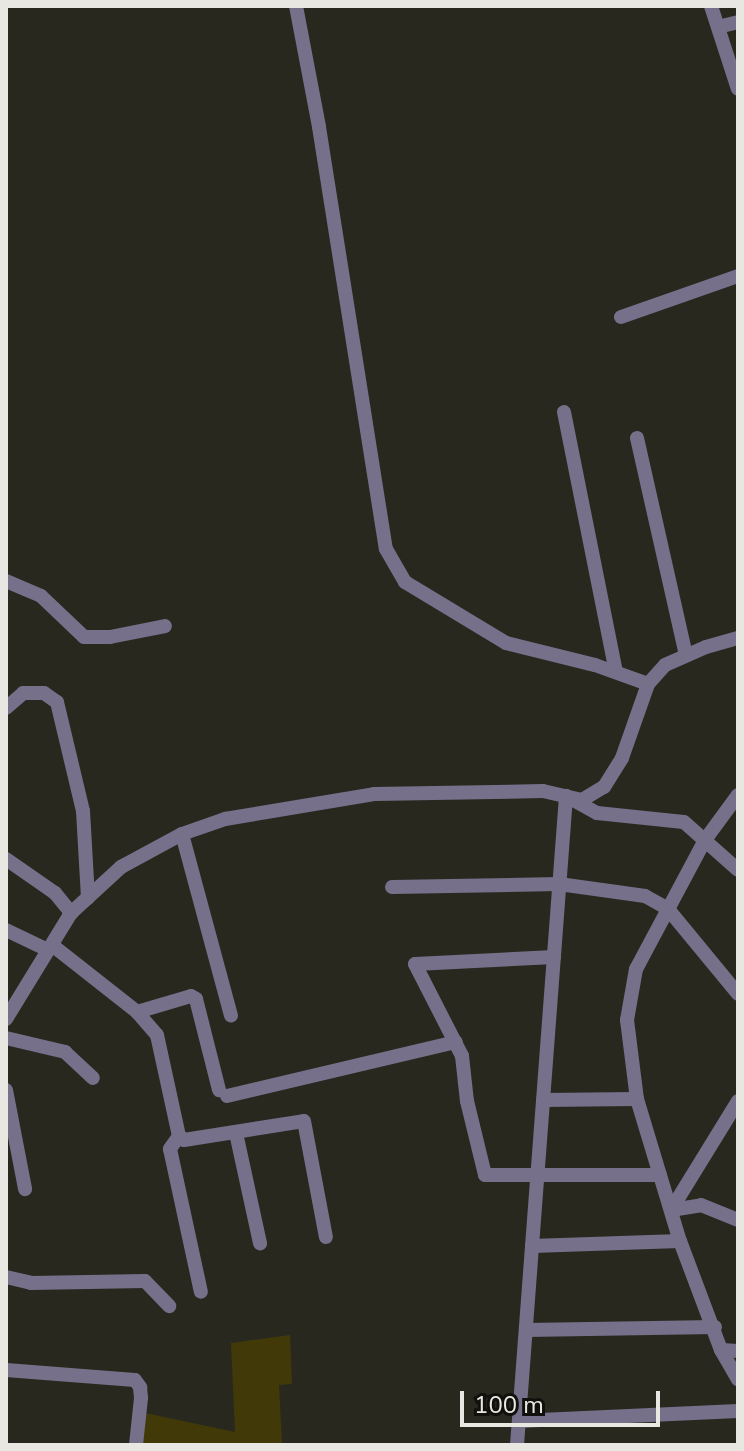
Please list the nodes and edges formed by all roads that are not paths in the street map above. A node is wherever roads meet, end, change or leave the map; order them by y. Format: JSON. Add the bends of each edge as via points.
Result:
{"nodes":[{"id":1,"x":296,"y":6,"type":"edge"},
{"id":2,"x":711,"y":6,"type":"edge"},
{"id":3,"x":738,"y":22,"type":"edge"},
{"id":4,"x":718,"y":27,"type":"junction"},
{"id":5,"x":738,"y":89,"type":"edge"},
{"id":6,"x":738,"y":276,"type":"edge"},
{"id":7,"x":621,"y":317,"type":"dead end"},
{"id":8,"x":564,"y":412,"type":"dead end"},
{"id":9,"x":637,"y":438,"type":"dead end"},
{"id":10,"x":6,"y":581,"type":"edge"},
{"id":11,"x":165,"y":626,"type":"dead end"},
{"id":12,"x":738,"y":638,"type":"edge"},
{"id":13,"x":686,"y":656,"type":"junction"},
{"id":14,"x":616,"y":672,"type":"junction"},
{"id":15,"x":648,"y":684,"type":"junction"},
{"id":16,"x":6,"y":708,"type":"edge"},
{"id":17,"x":738,"y":795,"type":"edge"},
{"id":18,"x":566,"y":796,"type":"junction"},
{"id":19,"x":182,"y":834,"type":"junction"},
{"id":20,"x":705,"y":840,"type":"junction"},
{"id":21,"x":6,"y":859,"type":"edge"},
{"id":22,"x":738,"y":870,"type":"edge"},
{"id":23,"x":559,"y":884,"type":"junction"},
{"id":24,"x":392,"y":887,"type":"dead end"},
{"id":25,"x":88,"y":898,"type":"junction"},
{"id":26,"x":668,"y":909,"type":"junction"},
{"id":27,"x":71,"y":913,"type":"junction"},
{"id":28,"x":6,"y":930,"type":"edge"},
{"id":29,"x":50,"y":948,"type":"junction"},
{"id":30,"x":554,"y":957,"type":"junction"},
{"id":31,"x":738,"y":994,"type":"edge"},
{"id":32,"x":137,"y":1012,"type":"junction"},
{"id":33,"x":231,"y":1015,"type":"dead end"},
{"id":34,"x":6,"y":1019,"type":"edge"},
{"id":35,"x":6,"y":1038,"type":"edge"},
{"id":36,"x":456,"y":1042,"type":"junction"},
{"id":37,"x":93,"y":1078,"type":"dead end"},
{"id":38,"x":6,"y":1090,"type":"edge"},
{"id":39,"x":637,"y":1099,"type":"junction"},
{"id":40,"x":543,"y":1100,"type":"junction"},
{"id":41,"x":738,"y":1101,"type":"edge"},
{"id":42,"x":236,"y":1133,"type":"junction"},
{"id":43,"x":179,"y":1136,"type":"junction"},
{"id":44,"x":537,"y":1175,"type":"junction"},
{"id":45,"x":660,"y":1175,"type":"junction"},
{"id":46,"x":25,"y":1189,"type":"dead end"},
{"id":47,"x":671,"y":1210,"type":"junction"},
{"id":48,"x":737,"y":1218,"type":"edge"},
{"id":49,"x":326,"y":1237,"type":"dead end"},
{"id":50,"x":680,"y":1241,"type":"junction"},
{"id":51,"x":260,"y":1243,"type":"dead end"},
{"id":52,"x":532,"y":1246,"type":"junction"},
{"id":53,"x":6,"y":1277,"type":"edge"},
{"id":54,"x":201,"y":1292,"type":"dead end"},
{"id":55,"x":169,"y":1306,"type":"dead end"},
{"id":56,"x":715,"y":1327,"type":"junction"},
{"id":57,"x":526,"y":1330,"type":"junction"},
{"id":58,"x":721,"y":1350,"type":"junction"},
{"id":59,"x":738,"y":1351,"type":"edge"},
{"id":60,"x":6,"y":1370,"type":"edge"},
{"id":61,"x":738,"y":1379,"type":"edge"},
{"id":62,"x":738,"y":1411,"type":"edge"},
{"id":63,"x":519,"y":1421,"type":"junction"},
{"id":64,"x":136,"y":1445,"type":"edge"},
{"id":65,"x":517,"y":1445,"type":"edge"}],
"edges":[{"from":1,"to":14,"type":"street","via":[[386,549],[405,582],[506,643]]},
{"from":2,"to":4,"type":"street"},
{"from":3,"to":4,"type":"street"},
{"from":4,"to":5,"type":"street"},
{"from":6,"to":7,"type":"street"},
{"from":8,"to":14,"type":"street"},
{"from":9,"to":13,"type":"street"},
{"from":10,"to":11,"type":"street","via":[[41,596],[84,637]]},
{"from":12,"to":13,"type":"street"},
{"from":13,"to":15,"type":"street","via":[[665,665]]},
{"from":14,"to":15,"type":"street"},
{"from":15,"to":18,"type":"street","via":[[622,758],[604,787],[582,800]]},
{"from":16,"to":25,"type":"street","via":[[23,693],[44,693],[57,702],[83,811]]},
{"from":17,"to":20,"type":"street"},
{"from":18,"to":19,"type":"street","via":[[543,791],[374,794],[225,819]]},
{"from":18,"to":20,"type":"street","via":[[597,813],[684,822]]},
{"from":18,"to":23,"type":"street"},
{"from":19,"to":25,"type":"street","via":[[121,867]]},
{"from":19,"to":33,"type":"street"},
{"from":20,"to":22,"type":"street"},
{"from":20,"to":26,"type":"street"},
{"from":21,"to":27,"type":"street","via":[[55,893]]},
{"from":23,"to":24,"type":"street"},
{"from":23,"to":26,"type":"street","via":[[634,893]]},
{"from":23,"to":30,"type":"street"},
{"from":25,"to":27,"type":"street"},
{"from":26,"to":31,"type":"street"},
{"from":26,"to":39,"type":"street","via":[[636,969],[627,1020]]},
{"from":27,"to":29,"type":"street"},
{"from":28,"to":29,"type":"street"},
{"from":29,"to":32,"type":"street"},
{"from":29,"to":34,"type":"street"},
{"from":30,"to":36,"type":"street","via":[[415,964]]},
{"from":30,"to":40,"type":"street"},
{"from":32,"to":36,"type":"street","via":[[191,996],[196,999],[223,1093]]},
{"from":32,"to":43,"type":"street","via":[[157,1035]]},
{"from":35,"to":37,"type":"street","via":[[65,1052]]},
{"from":36,"to":44,"type":"street","via":[[485,1175]]},
{"from":38,"to":46,"type":"street"},
{"from":39,"to":40,"type":"street"},
{"from":39,"to":45,"type":"street"},
{"from":40,"to":44,"type":"street"},
{"from":41,"to":47,"type":"street"},
{"from":42,"to":43,"type":"street","via":[[194,1141]]},
{"from":42,"to":49,"type":"street","via":[[304,1121]]},
{"from":42,"to":51,"type":"street"},
{"from":43,"to":54,"type":"street","via":[[170,1149]]},
{"from":44,"to":45,"type":"street"},
{"from":44,"to":52,"type":"street"},
{"from":45,"to":47,"type":"street"},
{"from":47,"to":48,"type":"street","via":[[701,1205]]},
{"from":47,"to":50,"type":"street"},
{"from":50,"to":52,"type":"street"},
{"from":50,"to":56,"type":"street"},
{"from":52,"to":57,"type":"street"},
{"from":53,"to":55,"type":"street","via":[[31,1283],[145,1281]]},
{"from":56,"to":57,"type":"street"},
{"from":56,"to":58,"type":"street"},
{"from":57,"to":63,"type":"street"},
{"from":58,"to":59,"type":"street"},
{"from":58,"to":61,"type":"street"},
{"from":60,"to":64,"type":"street","via":[[135,1380],[141,1398]]},
{"from":62,"to":63,"type":"street"},
{"from":63,"to":65,"type":"street"}]}
